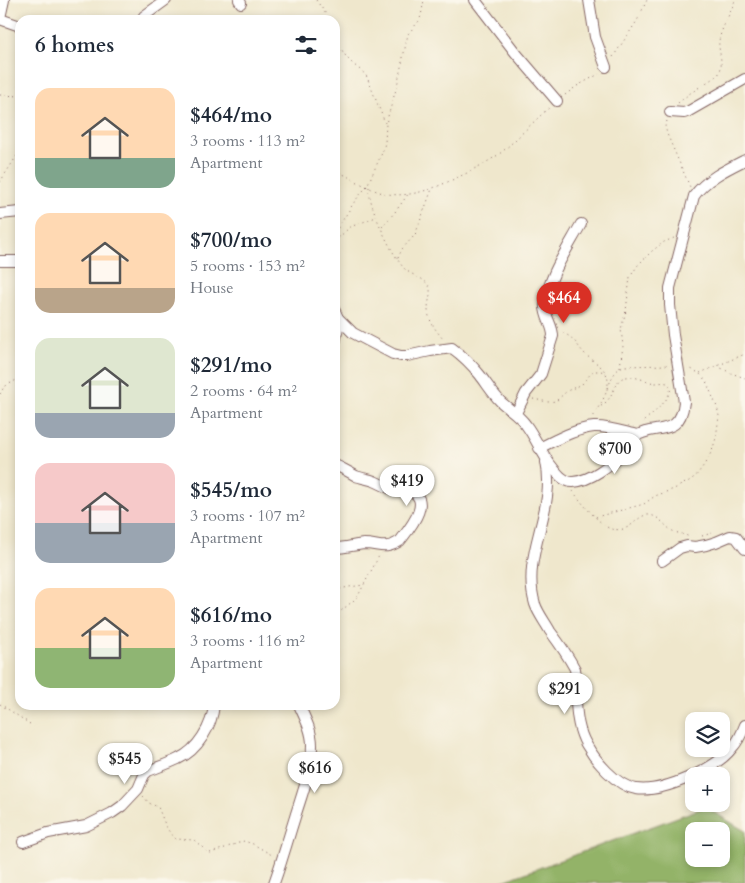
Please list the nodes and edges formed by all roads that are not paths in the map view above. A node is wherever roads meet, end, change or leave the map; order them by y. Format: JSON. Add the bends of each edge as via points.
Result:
{"nodes":[{"id":1,"x":4,"y":0,"type":"edge"},
{"id":2,"x":166,"y":0,"type":"edge"},
{"id":3,"x":475,"y":0,"type":"edge"},
{"id":4,"x":589,"y":0,"type":"edge"},
{"id":5,"x":145,"y":15,"type":"edge"},
{"id":6,"x":0,"y":18,"type":"edge"},
{"id":7,"x":15,"y":24,"type":"edge"},
{"id":8,"x":606,"y":67,"type":"road end"},
{"id":9,"x":745,"y":79,"type":"edge"},
{"id":10,"x":557,"y":102,"type":"road end"},
{"id":11,"x":670,"y":112,"type":"dead end"},
{"id":12,"x":745,"y":160,"type":"edge"},
{"id":13,"x":15,"y":212,"type":"edge"},
{"id":14,"x":0,"y":214,"type":"edge"},
{"id":15,"x":580,"y":224,"type":"dead end"},
{"id":16,"x":0,"y":261,"type":"edge"},
{"id":17,"x":15,"y":261,"type":"edge"},
{"id":18,"x":340,"y":318,"type":"edge"},
{"id":19,"x":516,"y":413,"type":"junction"},
{"id":20,"x":634,"y":434,"type":"junction"},
{"id":21,"x":539,"y":448,"type":"junction"},
{"id":22,"x":546,"y":458,"type":"junction"},
{"id":23,"x":340,"y":468,"type":"edge"},
{"id":24,"x":340,"y":547,"type":"edge"},
{"id":25,"x":745,"y":549,"type":"edge"},
{"id":26,"x":662,"y":560,"type":"dead end"},
{"id":27,"x":213,"y":710,"type":"edge"},
{"id":28,"x":300,"y":710,"type":"edge"},
{"id":29,"x":745,"y":725,"type":"edge"},
{"id":30,"x":23,"y":842,"type":"dead end"},
{"id":31,"x":274,"y":883,"type":"edge"}],
"edges":[{"from":1,"to":6,"type":"street"},
{"from":2,"to":5,"type":"street"},
{"from":3,"to":10,"type":"street"},
{"from":4,"to":8,"type":"street","via":[[595,37]]},
{"from":6,"to":7,"type":"street"},
{"from":9,"to":11,"type":"street","via":[[689,111]]},
{"from":12,"to":20,"type":"street","via":[[716,176],[694,196],[670,288],[683,413],[672,425]]},
{"from":13,"to":14,"type":"street"},
{"from":15,"to":19,"type":"street","via":[[558,265],[546,297],[546,316],[553,336],[541,374],[522,399]]},
{"from":16,"to":17,"type":"street"},
{"from":18,"to":19,"type":"street","via":[[353,333],[393,354],[407,356],[452,348]]},
{"from":19,"to":21,"type":"street"},
{"from":20,"to":21,"type":"street","via":[[595,427]]},
{"from":20,"to":22,"type":"street","via":[[621,453],[600,471],[574,482],[567,481]]},
{"from":21,"to":22,"type":"street"},
{"from":22,"to":29,"type":"street","via":[[548,486],[532,557],[531,587],[544,622],[575,669],[581,734],[594,757],[627,786],[656,788],[694,776],[711,766],[731,750]]},
{"from":23,"to":24,"type":"street","via":[[390,488],[407,490],[416,495],[420,503],[409,529],[393,545]]},
{"from":25,"to":26,"type":"street","via":[[736,537],[730,536],[706,545],[680,548]]},
{"from":27,"to":30,"type":"street","via":[[208,728],[194,747],[180,759],[148,771],[138,789],[122,806],[86,826],[48,833]]},
{"from":28,"to":31,"type":"street","via":[[310,733],[311,755]]}]}
